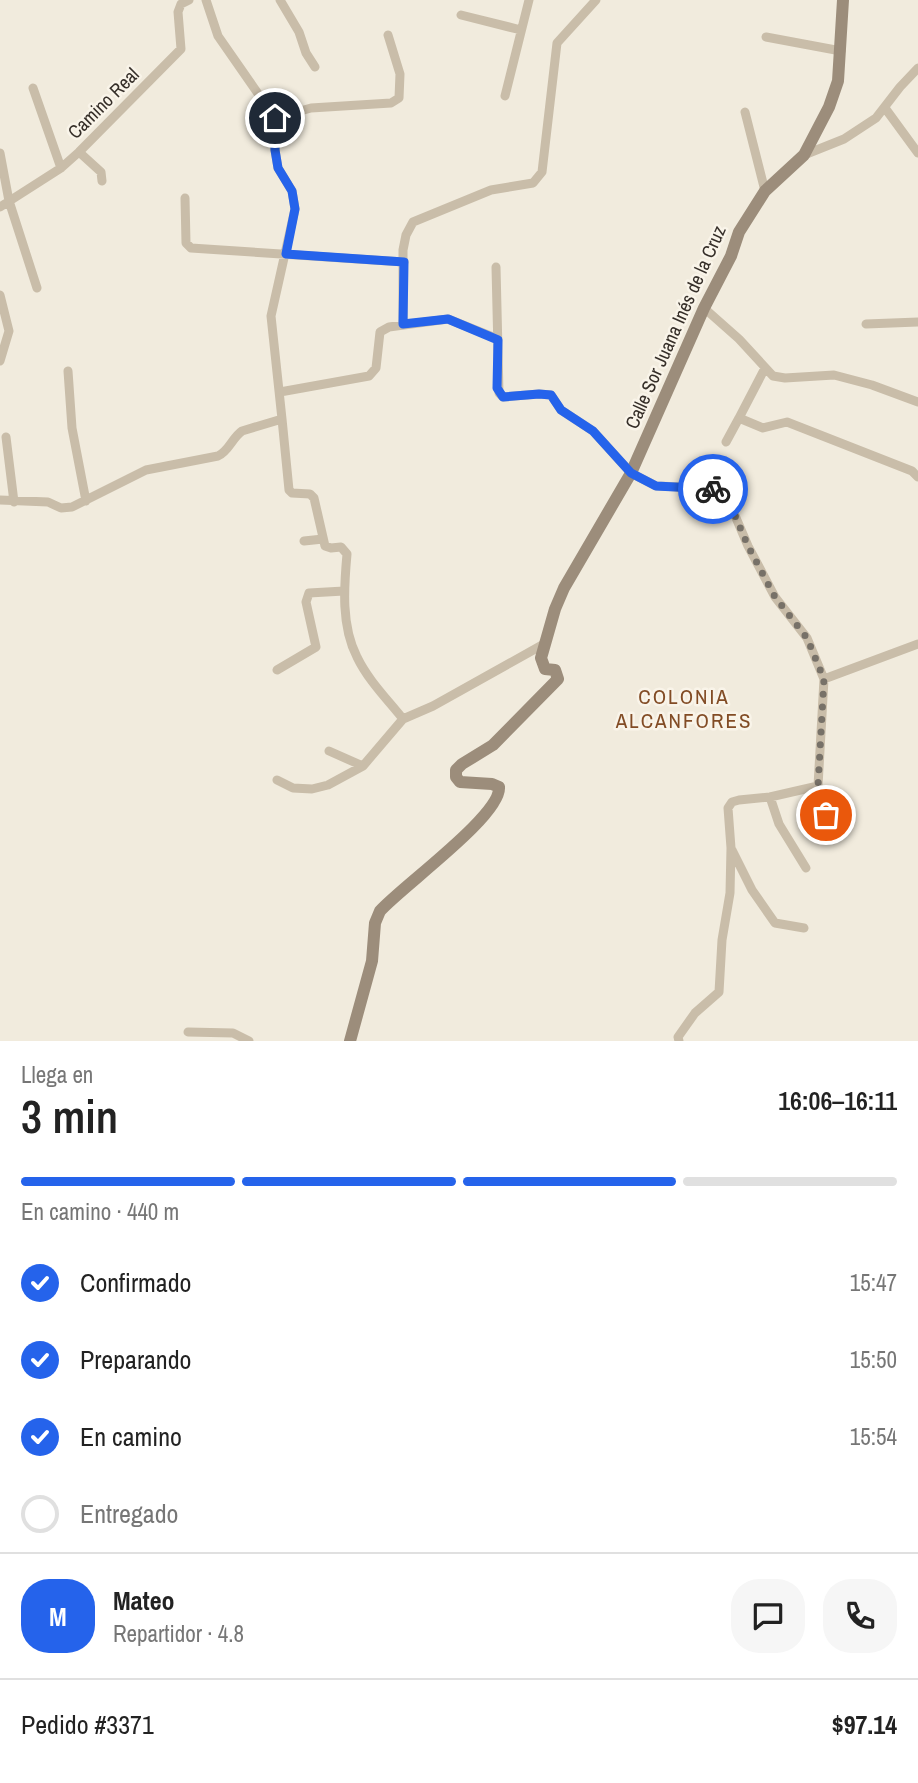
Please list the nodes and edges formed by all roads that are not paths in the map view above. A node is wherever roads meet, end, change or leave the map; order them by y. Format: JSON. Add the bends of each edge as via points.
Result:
{"nodes":[{"id":1,"x":189,"y":0,"type":"edge"},
{"id":2,"x":206,"y":0,"type":"edge"},
{"id":3,"x":281,"y":0,"type":"edge"},
{"id":4,"x":529,"y":0,"type":"edge"},
{"id":5,"x":596,"y":0,"type":"edge"},
{"id":6,"x":843,"y":0,"type":"edge"},
{"id":7,"x":461,"y":15,"type":"dead end"},
{"id":8,"x":520,"y":30,"type":"junction"},
{"id":9,"x":388,"y":35,"type":"dead end"},
{"id":10,"x":766,"y":37,"type":"dead end"},
{"id":11,"x":841,"y":51,"type":"junction"},
{"id":12,"x":316,"y":67,"type":"dead end"},
{"id":13,"x":918,"y":68,"type":"edge"},
{"id":14,"x":33,"y":88,"type":"dead end"},
{"id":15,"x":505,"y":96,"type":"dead end"},
{"id":16,"x":885,"y":108,"type":"junction"},
{"id":17,"x":745,"y":112,"type":"dead end"},
{"id":18,"x":275,"y":118,"type":"junction"},
{"id":19,"x":79,"y":152,"type":"junction"},
{"id":20,"x":0,"y":153,"type":"edge"},
{"id":21,"x":918,"y":153,"type":"edge"},
{"id":22,"x":804,"y":155,"type":"junction"},
{"id":23,"x":61,"y":168,"type":"junction"},
{"id":24,"x":102,"y":181,"type":"dead end"},
{"id":25,"x":765,"y":191,"type":"junction"},
{"id":26,"x":185,"y":198,"type":"dead end"},
{"id":27,"x":9,"y":201,"type":"junction"},
{"id":28,"x":0,"y":207,"type":"edge"},
{"id":29,"x":286,"y":254,"type":"junction"},
{"id":30,"x":404,"y":262,"type":"junction"},
{"id":31,"x":496,"y":267,"type":"dead end"},
{"id":32,"x":37,"y":288,"type":"dead end"},
{"id":33,"x":0,"y":295,"type":"edge"},
{"id":34,"x":704,"y":308,"type":"junction"},
{"id":35,"x":918,"y":322,"type":"edge"},
{"id":36,"x":403,"y":324,"type":"junction"},
{"id":37,"x":866,"y":324,"type":"dead end"},
{"id":38,"x":498,"y":340,"type":"junction"},
{"id":39,"x":0,"y":361,"type":"edge"},
{"id":40,"x":765,"y":368,"type":"junction"},
{"id":41,"x":68,"y":371,"type":"dead end"},
{"id":42,"x":280,"y":392,"type":"junction"},
{"id":43,"x":918,"y":402,"type":"edge"},
{"id":44,"x":739,"y":418,"type":"junction"},
{"id":45,"x":282,"y":419,"type":"junction"},
{"id":46,"x":6,"y":437,"type":"dead end"},
{"id":47,"x":726,"y":442,"type":"dead end"},
{"id":48,"x":631,"y":473,"type":"junction"},
{"id":49,"x":918,"y":477,"type":"edge"},
{"id":50,"x":0,"y":500,"type":"edge"},
{"id":51,"x":86,"y":501,"type":"junction"},
{"id":52,"x":14,"y":502,"type":"junction"},
{"id":53,"x":323,"y":539,"type":"junction"},
{"id":54,"x":303,"y":541,"type":"dead end"},
{"id":55,"x":344,"y":591,"type":"junction"},
{"id":56,"x":544,"y":644,"type":"junction"},
{"id":57,"x":918,"y":644,"type":"edge"},
{"id":58,"x":277,"y":670,"type":"dead end"},
{"id":59,"x":824,"y":679,"type":"junction"},
{"id":60,"x":403,"y":719,"type":"junction"},
{"id":61,"x":329,"y":751,"type":"dead end"},
{"id":62,"x":363,"y":766,"type":"junction"},
{"id":63,"x":277,"y":780,"type":"dead end"},
{"id":64,"x":818,"y":786,"type":"junction"},
{"id":65,"x":770,"y":797,"type":"junction"},
{"id":66,"x":830,"y":829,"type":"dead end"},
{"id":67,"x":731,"y":848,"type":"junction"},
{"id":68,"x":806,"y":868,"type":"dead end"},
{"id":69,"x":804,"y":928,"type":"dead end"},
{"id":70,"x":188,"y":1032,"type":"dead end"},
{"id":71,"x":249,"y":1041,"type":"edge"},
{"id":72,"x":350,"y":1041,"type":"edge"},
{"id":73,"x":679,"y":1041,"type":"edge"}],
"edges":[{"from":1,"to":19,"type":"street","name":"Camino Real","via":[[178,12],[181,49]]},
{"from":2,"to":18,"type":"street","via":[[218,36]]},
{"from":3,"to":12,"type":"street"},
{"from":4,"to":8,"type":"street"},
{"from":5,"to":30,"type":"street","via":[[557,43],[539,177],[533,183],[491,190],[413,222],[406,235]]},
{"from":6,"to":11,"type":"street","name":"Calle Sor Juana Inés de la Cruz"},
{"from":7,"to":8,"type":"street"},
{"from":8,"to":15,"type":"street"},
{"from":9,"to":18,"type":"street","via":[[400,74],[399,98],[391,103],[311,108]]},
{"from":10,"to":11,"type":"street"},
{"from":11,"to":22,"type":"street","name":"Calle Sor Juana Inés de la Cruz","via":[[829,107]]},
{"from":13,"to":16,"type":"street"},
{"from":14,"to":23,"type":"street"},
{"from":16,"to":21,"type":"street"},
{"from":16,"to":22,"type":"street","via":[[844,139]]},
{"from":17,"to":25,"type":"street"},
{"from":18,"to":29,"type":"street","via":[[278,168],[292,191],[295,209]]},
{"from":19,"to":23,"type":"street","name":"Camino Real"},
{"from":19,"to":24,"type":"street","via":[[101,172]]},
{"from":20,"to":27,"type":"street"},
{"from":22,"to":25,"type":"street","name":"Calle Sor Juana Inés de la Cruz"},
{"from":23,"to":27,"type":"street","name":"Camino Real"},
{"from":25,"to":34,"type":"street","name":"Calle Sor Juana Inés de la Cruz","via":[[739,232],[732,256]]},
{"from":26,"to":29,"type":"street","via":[[186,243],[191,248]]},
{"from":27,"to":28,"type":"street","name":"Camino Real"},
{"from":27,"to":32,"type":"street"},
{"from":29,"to":30,"type":"street"},
{"from":29,"to":42,"type":"street","via":[[271,316]]},
{"from":30,"to":36,"type":"street"},
{"from":31,"to":38,"type":"street"},
{"from":33,"to":39,"type":"street","via":[[9,331]]},
{"from":34,"to":40,"type":"street"},
{"from":34,"to":48,"type":"street","name":"Calle Sor Juana Inés de la Cruz"},
{"from":35,"to":37,"type":"street"},
{"from":36,"to":38,"type":"street","via":[[448,319]]},
{"from":36,"to":42,"type":"street","via":[[380,332],[376,368],[369,376]]},
{"from":38,"to":48,"type":"street","via":[[499,393],[503,397],[551,395],[561,410],[593,431]]},
{"from":40,"to":43,"type":"street","via":[[785,378],[834,375]]},
{"from":40,"to":44,"type":"street"},
{"from":41,"to":51,"type":"street","via":[[72,428]]},
{"from":42,"to":45,"type":"street"},
{"from":44,"to":47,"type":"street"},
{"from":44,"to":49,"type":"street","via":[[762,428],[787,422]]},
{"from":45,"to":51,"type":"street","via":[[242,431],[218,456],[146,470]]},
{"from":45,"to":53,"type":"street","via":[[289,490],[314,498]]},
{"from":46,"to":52,"type":"street"},
{"from":48,"to":56,"type":"street","name":"Calle Sor Juana Inés de la Cruz","via":[[564,587]]},
{"from":48,"to":59,"type":"street","via":[[656,486],[721,491],[775,597],[807,638]]},
{"from":50,"to":52,"type":"street"},
{"from":51,"to":52,"type":"street","via":[[61,508],[48,502]]},
{"from":53,"to":54,"type":"street"},
{"from":53,"to":55,"type":"street","via":[[326,546],[341,547],[347,554]]},
{"from":55,"to":58,"type":"street","via":[[309,593],[306,602],[316,648]]},
{"from":55,"to":60,"type":"street","via":[[356,656]]},
{"from":56,"to":60,"type":"street"},
{"from":56,"to":72,"type":"street","via":[[543,666],[555,670],[558,679],[494,745],[456,770],[460,782],[499,787],[497,798],[458,842],[380,911],[373,961]]},
{"from":57,"to":59,"type":"street"},
{"from":59,"to":64,"type":"street"},
{"from":60,"to":62,"type":"street"},
{"from":61,"to":62,"type":"street"},
{"from":62,"to":63,"type":"street","via":[[312,789],[293,788]]},
{"from":64,"to":65,"type":"street"},
{"from":64,"to":66,"type":"street"},
{"from":65,"to":67,"type":"street","via":[[732,802],[728,808]]},
{"from":65,"to":68,"type":"street","via":[[779,824]]},
{"from":67,"to":69,"type":"street","via":[[775,923]]},
{"from":67,"to":73,"type":"street","via":[[719,992],[695,1013]]},
{"from":70,"to":71,"type":"street","via":[[233,1033]]}]}
